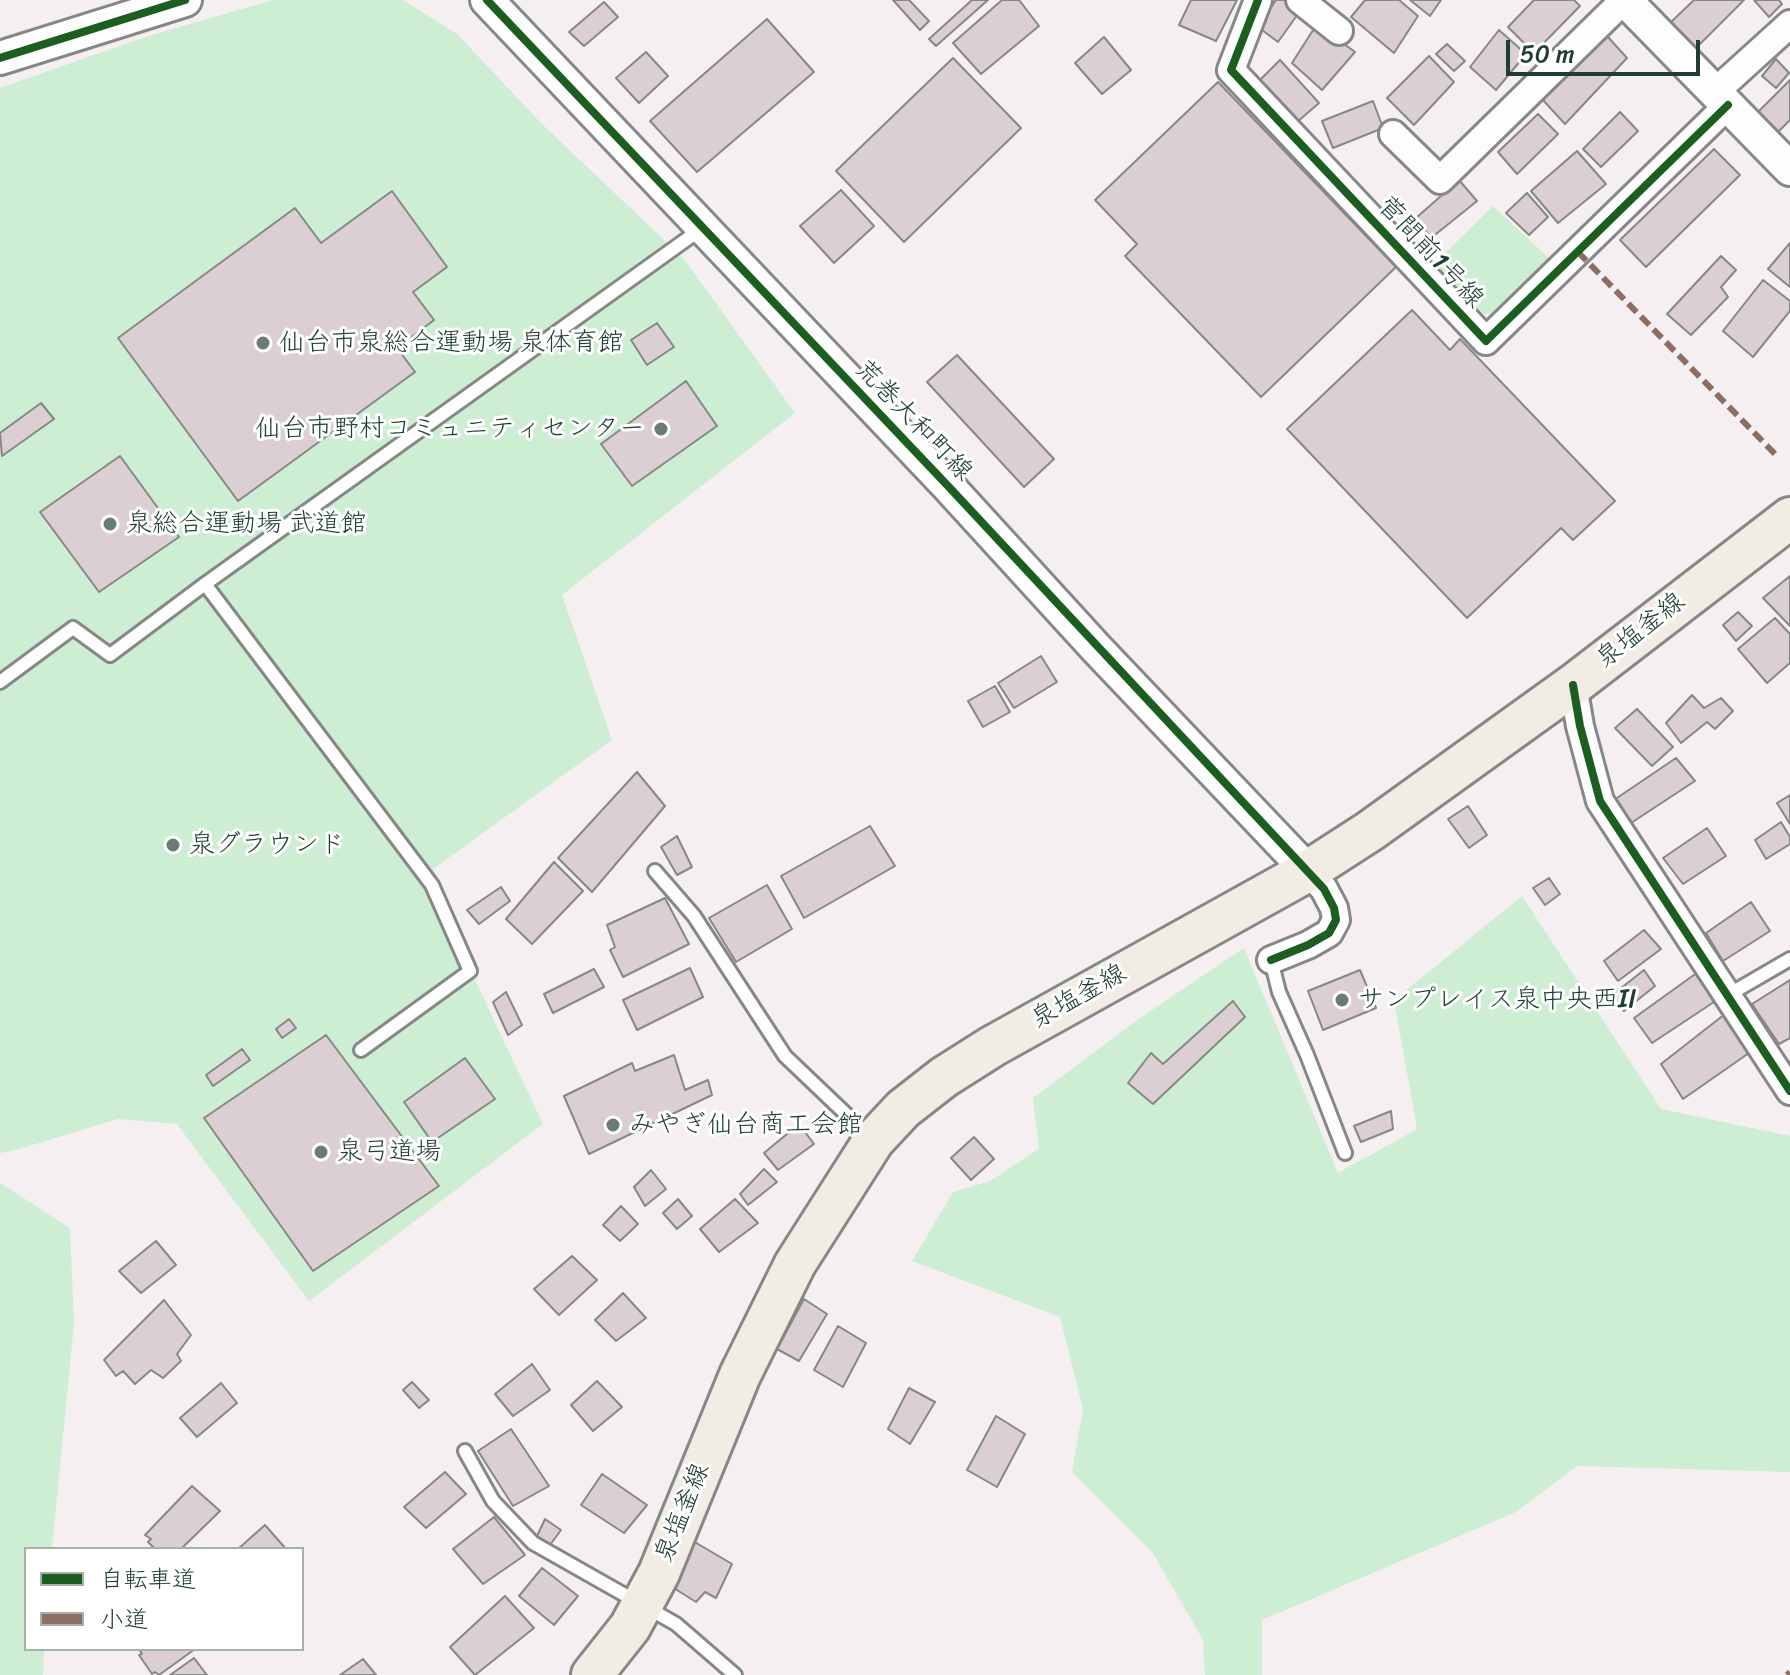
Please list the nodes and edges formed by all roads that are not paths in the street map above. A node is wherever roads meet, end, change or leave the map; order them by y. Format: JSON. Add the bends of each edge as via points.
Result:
{"nodes":[{"id":1,"x":185,"y":0,"type":"edge"},
{"id":2,"x":487,"y":0,"type":"edge"},
{"id":3,"x":1258,"y":0,"type":"edge"},
{"id":4,"x":1300,"y":0,"type":"edge"},
{"id":5,"x":1624,"y":0,"type":"edge"},
{"id":6,"x":1790,"y":24,"type":"edge"},
{"id":7,"x":1339,"y":31,"type":"dead end"},
{"id":8,"x":0,"y":58,"type":"edge"},
{"id":9,"x":1721,"y":99,"type":"junction"},
{"id":10,"x":1393,"y":134,"type":"dead end"},
{"id":11,"x":1790,"y":169,"type":"edge"},
{"id":12,"x":701,"y":229,"type":"junction"},
{"id":13,"x":1790,"y":518,"type":"edge"},
{"id":14,"x":205,"y":584,"type":"junction"},
{"id":15,"x":0,"y":682,"type":"edge"},
{"id":16,"x":1573,"y":685,"type":"junction"},
{"id":17,"x":655,"y":871,"type":"dead end"},
{"id":18,"x":1308,"y":871,"type":"junction"},
{"id":19,"x":1790,"y":959,"type":"edge"},
{"id":20,"x":1271,"y":960,"type":"joint"},
{"id":21,"x":1728,"y":995,"type":"junction"},
{"id":22,"x":361,"y":1050,"type":"dead end"},
{"id":23,"x":1790,"y":1091,"type":"edge"},
{"id":24,"x":874,"y":1140,"type":"junction"},
{"id":25,"x":1345,"y":1153,"type":"dead end"},
{"id":26,"x":465,"y":1451,"type":"dead end"},
{"id":27,"x":642,"y":1605,"type":"junction"},
{"id":28,"x":592,"y":1675,"type":"edge"},
{"id":29,"x":735,"y":1675,"type":"edge"}],
"edges":[{"from":1,"to":8,"type":"street"},
{"from":2,"to":12,"type":"street","name":"荒巻大和町線"},
{"from":3,"to":9,"type":"street","name":"菅間前1号線","via":[[1231,70],[1486,341]]},
{"from":4,"to":7,"type":"street"},
{"from":5,"to":9,"type":"street"},
{"from":5,"to":10,"type":"street","via":[[1440,180]]},
{"from":6,"to":9,"type":"street"},
{"from":9,"to":11,"type":"street"},
{"from":12,"to":14,"type":"lane"},
{"from":12,"to":18,"type":"street","name":"荒巻大和町線"},
{"from":13,"to":16,"type":"main road","name":"泉塩釜線"},
{"from":14,"to":15,"type":"lane","via":[[110,655],[73,628]]},
{"from":14,"to":22,"type":"lane","via":[[432,885],[470,971]]},
{"from":16,"to":18,"type":"main road","name":"泉塩釜線"},
{"from":16,"to":21,"type":"street","via":[[1600,801]]},
{"from":17,"to":24,"type":"lane","via":[[694,916],[785,1056]]},
{"from":18,"to":20,"type":"street","via":[[1324,889],[1336,920],[1329,933]]},
{"from":18,"to":24,"type":"main road","name":"泉塩釜線","via":[[993,1046],[903,1109]]},
{"from":19,"to":21,"type":"lane"},
{"from":20,"to":25,"type":"lane"},
{"from":21,"to":23,"type":"street"},
{"from":24,"to":27,"type":"main road","name":"泉塩釜線","via":[[795,1264],[740,1375]]},
{"from":26,"to":27,"type":"lane","via":[[493,1501],[533,1543]]},
{"from":27,"to":28,"type":"main road","name":"泉塩釜線"},
{"from":27,"to":29,"type":"lane","via":[[676,1624]]}]}
